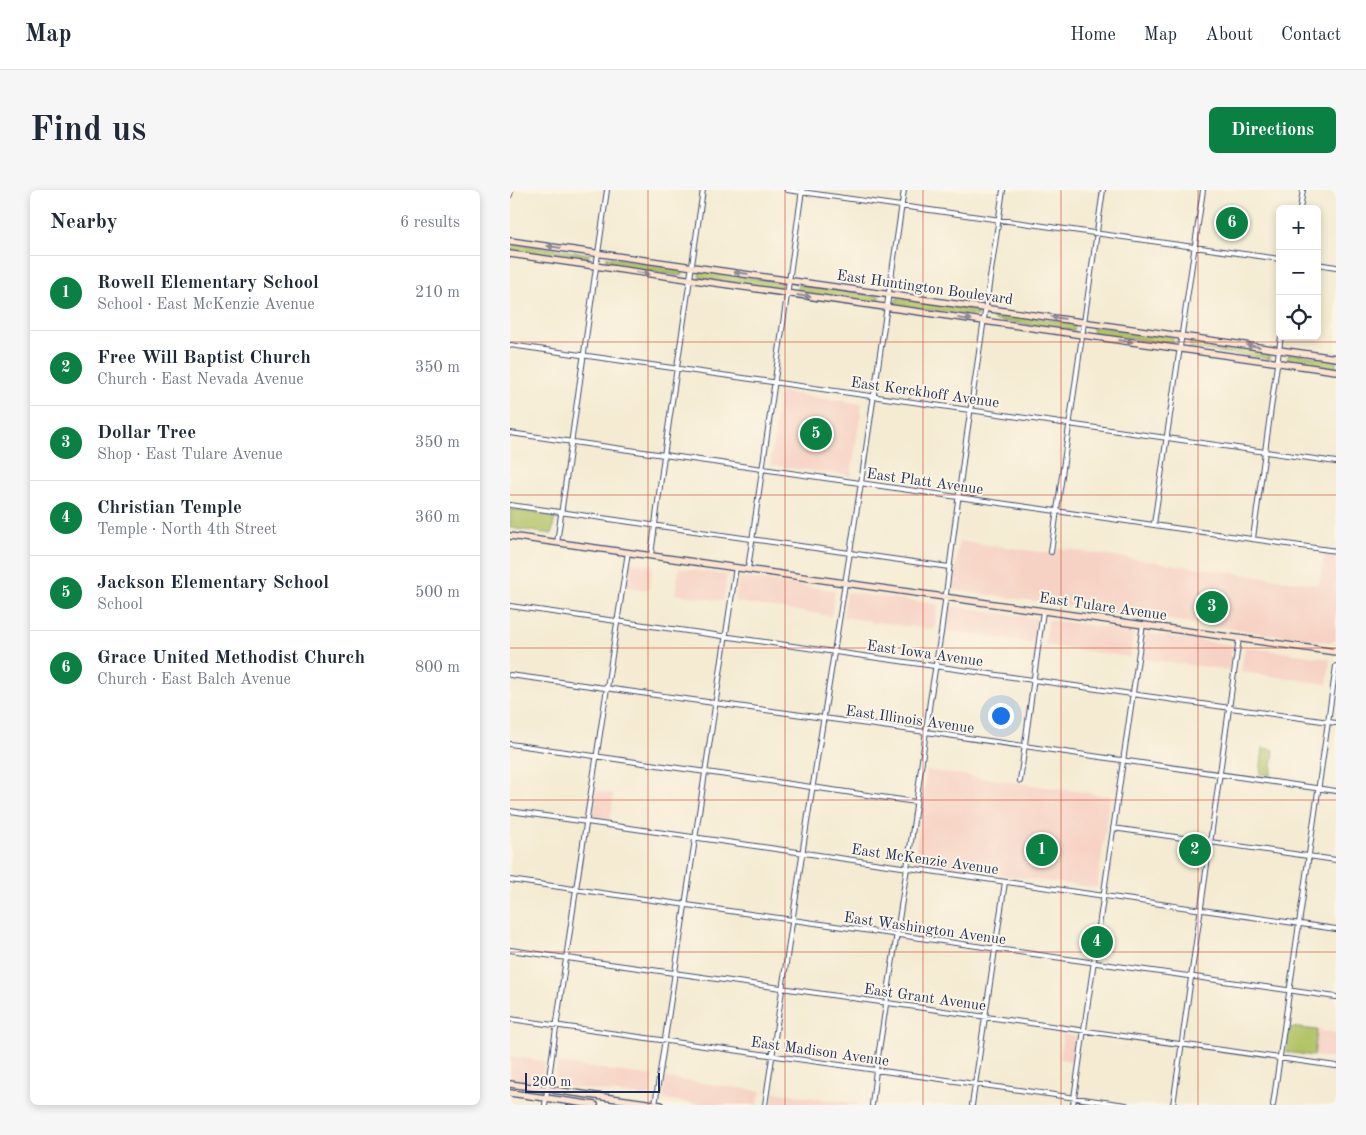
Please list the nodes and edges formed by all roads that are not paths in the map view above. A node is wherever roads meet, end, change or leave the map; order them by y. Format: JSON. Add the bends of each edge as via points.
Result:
{"nodes":[{"id":1,"x":511,"y":190,"type":"edge"},
{"id":2,"x":607,"y":190,"type":"edge"},
{"id":3,"x":703,"y":190,"type":"edge"},
{"id":4,"x":787,"y":190,"type":"edge"},
{"id":5,"x":904,"y":190,"type":"edge"},
{"id":6,"x":1003,"y":190,"type":"edge"},
{"id":7,"x":1103,"y":190,"type":"edge"},
{"id":8,"x":1203,"y":190,"type":"edge"},
{"id":9,"x":1303,"y":190,"type":"edge"},
{"id":10,"x":802,"y":191,"type":"edge"},
{"id":11,"x":510,"y":195,"type":"edge"},
{"id":12,"x":1301,"y":205,"type":"edge"},
{"id":13,"x":901,"y":206,"type":"junction"},
{"id":14,"x":999,"y":219,"type":"junction"},
{"id":15,"x":1097,"y":233,"type":"junction"},
{"id":16,"x":510,"y":241,"type":"edge"},
{"id":17,"x":1195,"y":247,"type":"junction"},
{"id":18,"x":597,"y":253,"type":"junction"},
{"id":19,"x":510,"y":254,"type":"edge"},
{"id":20,"x":1276,"y":258,"type":"edge"},
{"id":21,"x":1321,"y":265,"type":"edge"},
{"id":22,"x":595,"y":266,"type":"junction"},
{"id":23,"x":692,"y":266,"type":"junction"},
{"id":24,"x":1336,"y":267,"type":"edge"},
{"id":25,"x":690,"y":279,"type":"junction"},
{"id":26,"x":790,"y":280,"type":"junction"},
{"id":27,"x":788,"y":293,"type":"junction"},
{"id":28,"x":888,"y":294,"type":"junction"},
{"id":29,"x":886,"y":308,"type":"junction"},
{"id":30,"x":986,"y":308,"type":"junction"},
{"id":31,"x":984,"y":322,"type":"junction"},
{"id":32,"x":1084,"y":322,"type":"junction"},
{"id":33,"x":1082,"y":335,"type":"junction"},
{"id":34,"x":1182,"y":336,"type":"junction"},
{"id":35,"x":1281,"y":340,"type":"edge"},
{"id":36,"x":510,"y":345,"type":"edge"},
{"id":37,"x":1180,"y":349,"type":"junction"},
{"id":38,"x":1280,"y":350,"type":"junction"},
{"id":39,"x":583,"y":355,"type":"junction"},
{"id":40,"x":1336,"y":358,"type":"edge"},
{"id":41,"x":1278,"y":363,"type":"junction"},
{"id":42,"x":677,"y":369,"type":"junction"},
{"id":43,"x":1336,"y":371,"type":"edge"},
{"id":44,"x":775,"y":382,"type":"junction"},
{"id":45,"x":873,"y":396,"type":"junction"},
{"id":46,"x":971,"y":410,"type":"junction"},
{"id":47,"x":1069,"y":424,"type":"junction"},
{"id":48,"x":510,"y":433,"type":"edge"},
{"id":49,"x":1167,"y":438,"type":"junction"},
{"id":50,"x":571,"y":442,"type":"junction"},
{"id":51,"x":1265,"y":452,"type":"junction"},
{"id":52,"x":664,"y":456,"type":"junction"},
{"id":53,"x":1336,"y":462,"type":"edge"},
{"id":54,"x":763,"y":469,"type":"junction"},
{"id":55,"x":861,"y":483,"type":"junction"},
{"id":56,"x":959,"y":497,"type":"junction"},
{"id":57,"x":510,"y":505,"type":"edge"},
{"id":58,"x":1057,"y":510,"type":"junction"},
{"id":59,"x":561,"y":513,"type":"junction"},
{"id":60,"x":1154,"y":524,"type":"junction"},
{"id":61,"x":654,"y":526,"type":"junction"},
{"id":62,"x":510,"y":536,"type":"edge"},
{"id":63,"x":1252,"y":538,"type":"junction"},
{"id":64,"x":752,"y":540,"type":"junction"},
{"id":65,"x":557,"y":543,"type":"junction"},
{"id":66,"x":1336,"y":550,"type":"edge"},
{"id":67,"x":628,"y":552,"type":"junction"},
{"id":68,"x":1051,"y":552,"type":"dead end"},
{"id":69,"x":850,"y":554,"type":"junction"},
{"id":70,"x":651,"y":555,"type":"junction"},
{"id":71,"x":736,"y":567,"type":"junction"},
{"id":72,"x":949,"y":568,"type":"junction"},
{"id":73,"x":748,"y":569,"type":"junction"},
{"id":74,"x":845,"y":583,"type":"junction"},
{"id":75,"x":945,"y":597,"type":"junction"},
{"id":76,"x":510,"y":606,"type":"edge"},
{"id":77,"x":1043,"y":611,"type":"junction"},
{"id":78,"x":617,"y":622,"type":"junction"},
{"id":79,"x":1143,"y":624,"type":"junction"},
{"id":80,"x":725,"y":636,"type":"junction"},
{"id":81,"x":1239,"y":638,"type":"junction"},
{"id":82,"x":833,"y":651,"type":"junction"},
{"id":83,"x":1336,"y":652,"type":"edge"},
{"id":84,"x":936,"y":666,"type":"junction"},
{"id":85,"x":1336,"y":666,"type":"edge"},
{"id":86,"x":510,"y":675,"type":"edge"},
{"id":87,"x":1035,"y":680,"type":"junction"},
{"id":88,"x":607,"y":689,"type":"junction"},
{"id":89,"x":1133,"y":694,"type":"junction"},
{"id":90,"x":715,"y":703,"type":"junction"},
{"id":91,"x":1229,"y":708,"type":"junction"},
{"id":92,"x":823,"y":718,"type":"junction"},
{"id":93,"x":1328,"y":722,"type":"junction"},
{"id":94,"x":1336,"y":723,"type":"edge"},
{"id":95,"x":926,"y":732,"type":"junction"},
{"id":96,"x":510,"y":744,"type":"edge"},
{"id":97,"x":1025,"y":746,"type":"junction"},
{"id":98,"x":596,"y":756,"type":"junction"},
{"id":99,"x":1123,"y":761,"type":"junction"},
{"id":100,"x":704,"y":771,"type":"junction"},
{"id":101,"x":1220,"y":776,"type":"junction"},
{"id":102,"x":1020,"y":781,"type":"dead end"},
{"id":103,"x":812,"y":787,"type":"junction"},
{"id":104,"x":1319,"y":789,"type":"junction"},
{"id":105,"x":1336,"y":791,"type":"edge"},
{"id":106,"x":916,"y":802,"type":"junction"},
{"id":107,"x":510,"y":811,"type":"edge"},
{"id":108,"x":586,"y":822,"type":"junction"},
{"id":109,"x":1113,"y":828,"type":"junction"},
{"id":110,"x":695,"y":838,"type":"junction"},
{"id":111,"x":1211,"y":842,"type":"junction"},
{"id":112,"x":803,"y":853,"type":"junction"},
{"id":113,"x":1309,"y":856,"type":"junction"},
{"id":114,"x":1336,"y":860,"type":"edge"},
{"id":115,"x":907,"y":868,"type":"junction"},
{"id":116,"x":510,"y":880,"type":"edge"},
{"id":117,"x":1005,"y":882,"type":"junction"},
{"id":118,"x":576,"y":890,"type":"junction"},
{"id":119,"x":1103,"y":896,"type":"junction"},
{"id":120,"x":685,"y":905,"type":"junction"},
{"id":121,"x":1201,"y":910,"type":"junction"},
{"id":122,"x":793,"y":920,"type":"junction"},
{"id":123,"x":1299,"y":923,"type":"junction"},
{"id":124,"x":1336,"y":929,"type":"edge"},
{"id":125,"x":897,"y":935,"type":"junction"},
{"id":126,"x":995,"y":949,"type":"junction"},
{"id":127,"x":510,"y":950,"type":"edge"},
{"id":128,"x":566,"y":958,"type":"junction"},
{"id":129,"x":1093,"y":963,"type":"junction"},
{"id":130,"x":675,"y":973,"type":"junction"},
{"id":131,"x":1191,"y":977,"type":"junction"},
{"id":132,"x":783,"y":988,"type":"junction"},
{"id":133,"x":1289,"y":990,"type":"junction"},
{"id":134,"x":1336,"y":997,"type":"edge"},
{"id":135,"x":886,"y":1003,"type":"junction"},
{"id":136,"x":985,"y":1017,"type":"junction"},
{"id":137,"x":510,"y":1019,"type":"edge"},
{"id":138,"x":557,"y":1026,"type":"junction"},
{"id":139,"x":1084,"y":1031,"type":"junction"},
{"id":140,"x":664,"y":1040,"type":"junction"},
{"id":141,"x":1182,"y":1044,"type":"junction"},
{"id":142,"x":772,"y":1056,"type":"junction"},
{"id":143,"x":1280,"y":1058,"type":"junction"},
{"id":144,"x":1336,"y":1066,"type":"edge"},
{"id":145,"x":876,"y":1070,"type":"junction"},
{"id":146,"x":510,"y":1084,"type":"edge"},
{"id":147,"x":975,"y":1084,"type":"junction"},
{"id":148,"x":547,"y":1090,"type":"junction"},
{"id":149,"x":510,"y":1093,"type":"edge"},
{"id":150,"x":1074,"y":1098,"type":"junction"},
{"id":151,"x":546,"y":1102,"type":"edge"},
{"id":152,"x":595,"y":1105,"type":"edge"},
{"id":153,"x":657,"y":1105,"type":"edge"},
{"id":154,"x":765,"y":1105,"type":"edge"},
{"id":155,"x":872,"y":1105,"type":"edge"},
{"id":156,"x":972,"y":1105,"type":"edge"},
{"id":157,"x":1073,"y":1105,"type":"edge"},
{"id":158,"x":1126,"y":1105,"type":"edge"},
{"id":159,"x":1173,"y":1105,"type":"edge"},
{"id":160,"x":1272,"y":1105,"type":"edge"}],
"edges":[{"from":1,"to":11,"type":"street"},
{"from":2,"to":18,"type":"street"},
{"from":3,"to":23,"type":"street"},
{"from":4,"to":10,"type":"street"},
{"from":5,"to":13,"type":"street"},
{"from":6,"to":14,"type":"street"},
{"from":7,"to":15,"type":"street"},
{"from":8,"to":17,"type":"street"},
{"from":9,"to":12,"type":"street"},
{"from":10,"to":13,"type":"street"},
{"from":10,"to":26,"type":"street"},
{"from":13,"to":14,"type":"street"},
{"from":13,"to":28,"type":"street"},
{"from":14,"to":15,"type":"street"},
{"from":14,"to":30,"type":"street"},
{"from":15,"to":17,"type":"street"},
{"from":15,"to":32,"type":"street"},
{"from":18,"to":16,"type":"street","name":"East Huntington Boulevard","one_way":true},
{"from":17,"to":20,"type":"street"},
{"from":17,"to":34,"type":"street"},
{"from":18,"to":22,"type":"street"},
{"from":18,"to":23,"type":"street","name":"East Huntington Boulevard"},
{"from":19,"to":22,"type":"street","name":"East Huntington Boulevard"},
{"from":21,"to":24,"type":"street"},
{"from":22,"to":25,"type":"street","name":"East Huntington Boulevard","one_way":true},
{"from":22,"to":39,"type":"street"},
{"from":23,"to":25,"type":"street"},
{"from":26,"to":23,"type":"street","name":"East Huntington Boulevard","one_way":true},
{"from":25,"to":27,"type":"street","name":"East Huntington Boulevard"},
{"from":25,"to":42,"type":"street"},
{"from":26,"to":27,"type":"street"},
{"from":26,"to":28,"type":"street","name":"East Huntington Boulevard"},
{"from":27,"to":29,"type":"street","name":"East Huntington Boulevard","one_way":true},
{"from":27,"to":44,"type":"street"},
{"from":28,"to":29,"type":"street"},
{"from":28,"to":30,"type":"street","name":"East Huntington Boulevard"},
{"from":29,"to":31,"type":"street","name":"East Huntington Boulevard","one_way":true},
{"from":29,"to":45,"type":"street"},
{"from":30,"to":31,"type":"street"},
{"from":32,"to":30,"type":"street","name":"East Huntington Boulevard","one_way":true},
{"from":31,"to":33,"type":"street","name":"East Huntington Boulevard"},
{"from":31,"to":46,"type":"street"},
{"from":32,"to":33,"type":"street"},
{"from":32,"to":34,"type":"street","name":"East Huntington Boulevard"},
{"from":33,"to":37,"type":"street","name":"East Huntington Boulevard","one_way":true},
{"from":33,"to":47,"type":"street"},
{"from":34,"to":37,"type":"street"},
{"from":38,"to":34,"type":"street","name":"East Huntington Boulevard","one_way":true},
{"from":35,"to":38,"type":"street"},
{"from":36,"to":39,"type":"street","name":"East Kerckhoff Avenue"},
{"from":37,"to":41,"type":"street","name":"East Huntington Boulevard"},
{"from":37,"to":49,"type":"street"},
{"from":38,"to":40,"type":"street","name":"East Huntington Boulevard"},
{"from":38,"to":41,"type":"street"},
{"from":39,"to":42,"type":"street","name":"East Kerckhoff Avenue"},
{"from":39,"to":50,"type":"street"},
{"from":41,"to":43,"type":"street","name":"East Huntington Boulevard"},
{"from":41,"to":51,"type":"street"},
{"from":42,"to":44,"type":"street","name":"East Kerckhoff Avenue"},
{"from":42,"to":52,"type":"street"},
{"from":44,"to":45,"type":"street","name":"East Kerckhoff Avenue"},
{"from":44,"to":54,"type":"street"},
{"from":45,"to":46,"type":"street","name":"East Kerckhoff Avenue"},
{"from":45,"to":55,"type":"street"},
{"from":46,"to":47,"type":"street","name":"East Kerckhoff Avenue"},
{"from":46,"to":56,"type":"street"},
{"from":47,"to":49,"type":"street","name":"East Kerckhoff Avenue"},
{"from":47,"to":58,"type":"street"},
{"from":48,"to":50,"type":"street","name":"East Platt Avenue"},
{"from":49,"to":51,"type":"street","name":"East Kerckhoff Avenue"},
{"from":49,"to":60,"type":"street"},
{"from":50,"to":52,"type":"street","name":"East Platt Avenue"},
{"from":50,"to":59,"type":"street"},
{"from":51,"to":53,"type":"street","name":"East Kerckhoff Avenue"},
{"from":51,"to":63,"type":"street"},
{"from":52,"to":54,"type":"street","name":"East Platt Avenue"},
{"from":52,"to":61,"type":"street"},
{"from":54,"to":55,"type":"street","name":"East Platt Avenue"},
{"from":54,"to":64,"type":"street"},
{"from":55,"to":56,"type":"street","name":"East Platt Avenue"},
{"from":55,"to":69,"type":"street"},
{"from":56,"to":58,"type":"street","name":"East Platt Avenue"},
{"from":56,"to":72,"type":"street"},
{"from":57,"to":59,"type":"street"},
{"from":58,"to":60,"type":"street","name":"East Platt Avenue"},
{"from":58,"to":68,"type":"street"},
{"from":59,"to":61,"type":"street"},
{"from":59,"to":65,"type":"street"},
{"from":60,"to":63,"type":"street","name":"East Platt Avenue"},
{"from":61,"to":64,"type":"street"},
{"from":61,"to":70,"type":"street"},
{"from":62,"to":65,"type":"street"},
{"from":63,"to":66,"type":"street","name":"East Platt Avenue"},
{"from":64,"to":69,"type":"street"},
{"from":64,"to":73,"type":"street"},
{"from":65,"to":67,"type":"street"},
{"from":67,"to":70,"type":"street","name":"East Tulare Avenue"},
{"from":67,"to":78,"type":"street"},
{"from":69,"to":72,"type":"street"},
{"from":69,"to":74,"type":"street"},
{"from":70,"to":71,"type":"street","name":"East Tulare Avenue"},
{"from":71,"to":73,"type":"street","name":"East Tulare Avenue"},
{"from":71,"to":80,"type":"street"},
{"from":72,"to":75,"type":"street"},
{"from":73,"to":74,"type":"street","name":"East Tulare Avenue"},
{"from":74,"to":75,"type":"street","name":"East Tulare Avenue"},
{"from":74,"to":82,"type":"street"},
{"from":75,"to":77,"type":"street","name":"East Tulare Avenue"},
{"from":75,"to":84,"type":"street"},
{"from":76,"to":78,"type":"street","name":"East Iowa Avenue"},
{"from":77,"to":79,"type":"street","name":"East Tulare Avenue"},
{"from":77,"to":87,"type":"street"},
{"from":78,"to":80,"type":"street","name":"East Iowa Avenue"},
{"from":78,"to":88,"type":"street"},
{"from":79,"to":81,"type":"street","name":"East Tulare Avenue"},
{"from":79,"to":89,"type":"street"},
{"from":80,"to":82,"type":"street","name":"East Iowa Avenue"},
{"from":80,"to":90,"type":"street"},
{"from":81,"to":83,"type":"street","name":"East Tulare Avenue"},
{"from":81,"to":91,"type":"street"},
{"from":82,"to":84,"type":"street","name":"East Iowa Avenue"},
{"from":82,"to":92,"type":"street"},
{"from":84,"to":87,"type":"street","name":"East Iowa Avenue"},
{"from":84,"to":95,"type":"street"},
{"from":85,"to":93,"type":"street"},
{"from":86,"to":88,"type":"street","name":"East Illinois Avenue"},
{"from":87,"to":89,"type":"street","name":"East Iowa Avenue"},
{"from":87,"to":97,"type":"street"},
{"from":88,"to":90,"type":"street","name":"East Illinois Avenue"},
{"from":88,"to":98,"type":"street"},
{"from":89,"to":91,"type":"street","name":"East Iowa Avenue"},
{"from":89,"to":99,"type":"street"},
{"from":90,"to":92,"type":"street","name":"East Illinois Avenue"},
{"from":90,"to":100,"type":"street"},
{"from":91,"to":93,"type":"street","name":"East Iowa Avenue"},
{"from":91,"to":101,"type":"street"},
{"from":92,"to":95,"type":"street","name":"East Illinois Avenue"},
{"from":92,"to":103,"type":"street"},
{"from":93,"to":94,"type":"street","name":"East Iowa Avenue"},
{"from":93,"to":104,"type":"street"},
{"from":95,"to":97,"type":"street","name":"East Illinois Avenue"},
{"from":95,"to":106,"type":"street"},
{"from":96,"to":98,"type":"street"},
{"from":97,"to":99,"type":"street","name":"East Illinois Avenue"},
{"from":97,"to":102,"type":"street"},
{"from":98,"to":100,"type":"street"},
{"from":98,"to":108,"type":"street"},
{"from":99,"to":101,"type":"street","name":"East Illinois Avenue"},
{"from":99,"to":109,"type":"street"},
{"from":100,"to":103,"type":"street"},
{"from":100,"to":110,"type":"street"},
{"from":101,"to":104,"type":"street","name":"East Illinois Avenue"},
{"from":101,"to":111,"type":"street"},
{"from":103,"to":106,"type":"street"},
{"from":103,"to":112,"type":"street"},
{"from":104,"to":105,"type":"street","name":"East Illinois Avenue"},
{"from":104,"to":113,"type":"street"},
{"from":106,"to":115,"type":"street"},
{"from":107,"to":108,"type":"street","name":"East McKenzie Avenue"},
{"from":108,"to":110,"type":"street","name":"East McKenzie Avenue"},
{"from":108,"to":118,"type":"street"},
{"from":109,"to":111,"type":"street"},
{"from":109,"to":119,"type":"street"},
{"from":110,"to":112,"type":"street","name":"East McKenzie Avenue"},
{"from":110,"to":120,"type":"street"},
{"from":111,"to":113,"type":"street"},
{"from":111,"to":121,"type":"street"},
{"from":112,"to":115,"type":"street","name":"East McKenzie Avenue"},
{"from":112,"to":122,"type":"street"},
{"from":113,"to":114,"type":"street"},
{"from":113,"to":123,"type":"street"},
{"from":115,"to":117,"type":"street","name":"East McKenzie Avenue"},
{"from":115,"to":125,"type":"street"},
{"from":116,"to":118,"type":"street","name":"East Washington Avenue"},
{"from":117,"to":119,"type":"street","name":"East McKenzie Avenue"},
{"from":117,"to":126,"type":"street"},
{"from":118,"to":120,"type":"street","name":"East Washington Avenue"},
{"from":118,"to":128,"type":"street"},
{"from":119,"to":121,"type":"street","name":"East McKenzie Avenue"},
{"from":119,"to":129,"type":"street"},
{"from":120,"to":122,"type":"street","name":"East Washington Avenue"},
{"from":120,"to":130,"type":"street"},
{"from":121,"to":123,"type":"street","name":"East McKenzie Avenue"},
{"from":121,"to":131,"type":"street"},
{"from":122,"to":125,"type":"street","name":"East Washington Avenue"},
{"from":122,"to":132,"type":"street"},
{"from":123,"to":124,"type":"street","name":"East McKenzie Avenue"},
{"from":123,"to":133,"type":"street"},
{"from":125,"to":126,"type":"street","name":"East Washington Avenue"},
{"from":125,"to":135,"type":"street"},
{"from":126,"to":129,"type":"street","name":"East Washington Avenue"},
{"from":126,"to":136,"type":"street"},
{"from":127,"to":128,"type":"street","name":"East Grant Avenue"},
{"from":128,"to":130,"type":"street","name":"East Grant Avenue"},
{"from":128,"to":138,"type":"street"},
{"from":129,"to":131,"type":"street","name":"East Washington Avenue"},
{"from":129,"to":139,"type":"street"},
{"from":130,"to":132,"type":"street","name":"East Grant Avenue"},
{"from":130,"to":140,"type":"street"},
{"from":131,"to":133,"type":"street","name":"East Washington Avenue"},
{"from":131,"to":141,"type":"street"},
{"from":132,"to":135,"type":"street","name":"East Grant Avenue"},
{"from":132,"to":142,"type":"street"},
{"from":133,"to":134,"type":"street","name":"East Washington Avenue"},
{"from":133,"to":143,"type":"street"},
{"from":135,"to":136,"type":"street","name":"East Grant Avenue"},
{"from":135,"to":145,"type":"street"},
{"from":136,"to":139,"type":"street","name":"East Grant Avenue"},
{"from":136,"to":147,"type":"street"},
{"from":137,"to":138,"type":"street","name":"East Madison Avenue"},
{"from":138,"to":140,"type":"street","name":"East Madison Avenue"},
{"from":138,"to":148,"type":"street"},
{"from":139,"to":141,"type":"street","name":"East Grant Avenue"},
{"from":139,"to":150,"type":"street"},
{"from":140,"to":142,"type":"street","name":"East Madison Avenue"},
{"from":140,"to":153,"type":"street"},
{"from":141,"to":143,"type":"street","name":"East Grant Avenue"},
{"from":141,"to":159,"type":"street"},
{"from":142,"to":145,"type":"street","name":"East Madison Avenue"},
{"from":142,"to":154,"type":"street"},
{"from":143,"to":144,"type":"street","name":"East Grant Avenue"},
{"from":143,"to":160,"type":"street"},
{"from":145,"to":147,"type":"street","name":"East Madison Avenue"},
{"from":145,"to":155,"type":"street"},
{"from":146,"to":148,"type":"street"},
{"from":147,"to":150,"type":"street","name":"East Madison Avenue"},
{"from":147,"to":156,"type":"street"},
{"from":148,"to":151,"type":"street"},
{"from":148,"to":153,"type":"street"},
{"from":149,"to":151,"type":"street"},
{"from":150,"to":157,"type":"street"},
{"from":150,"to":158,"type":"street","name":"East Madison Avenue"},
{"from":151,"to":152,"type":"street"}]}
